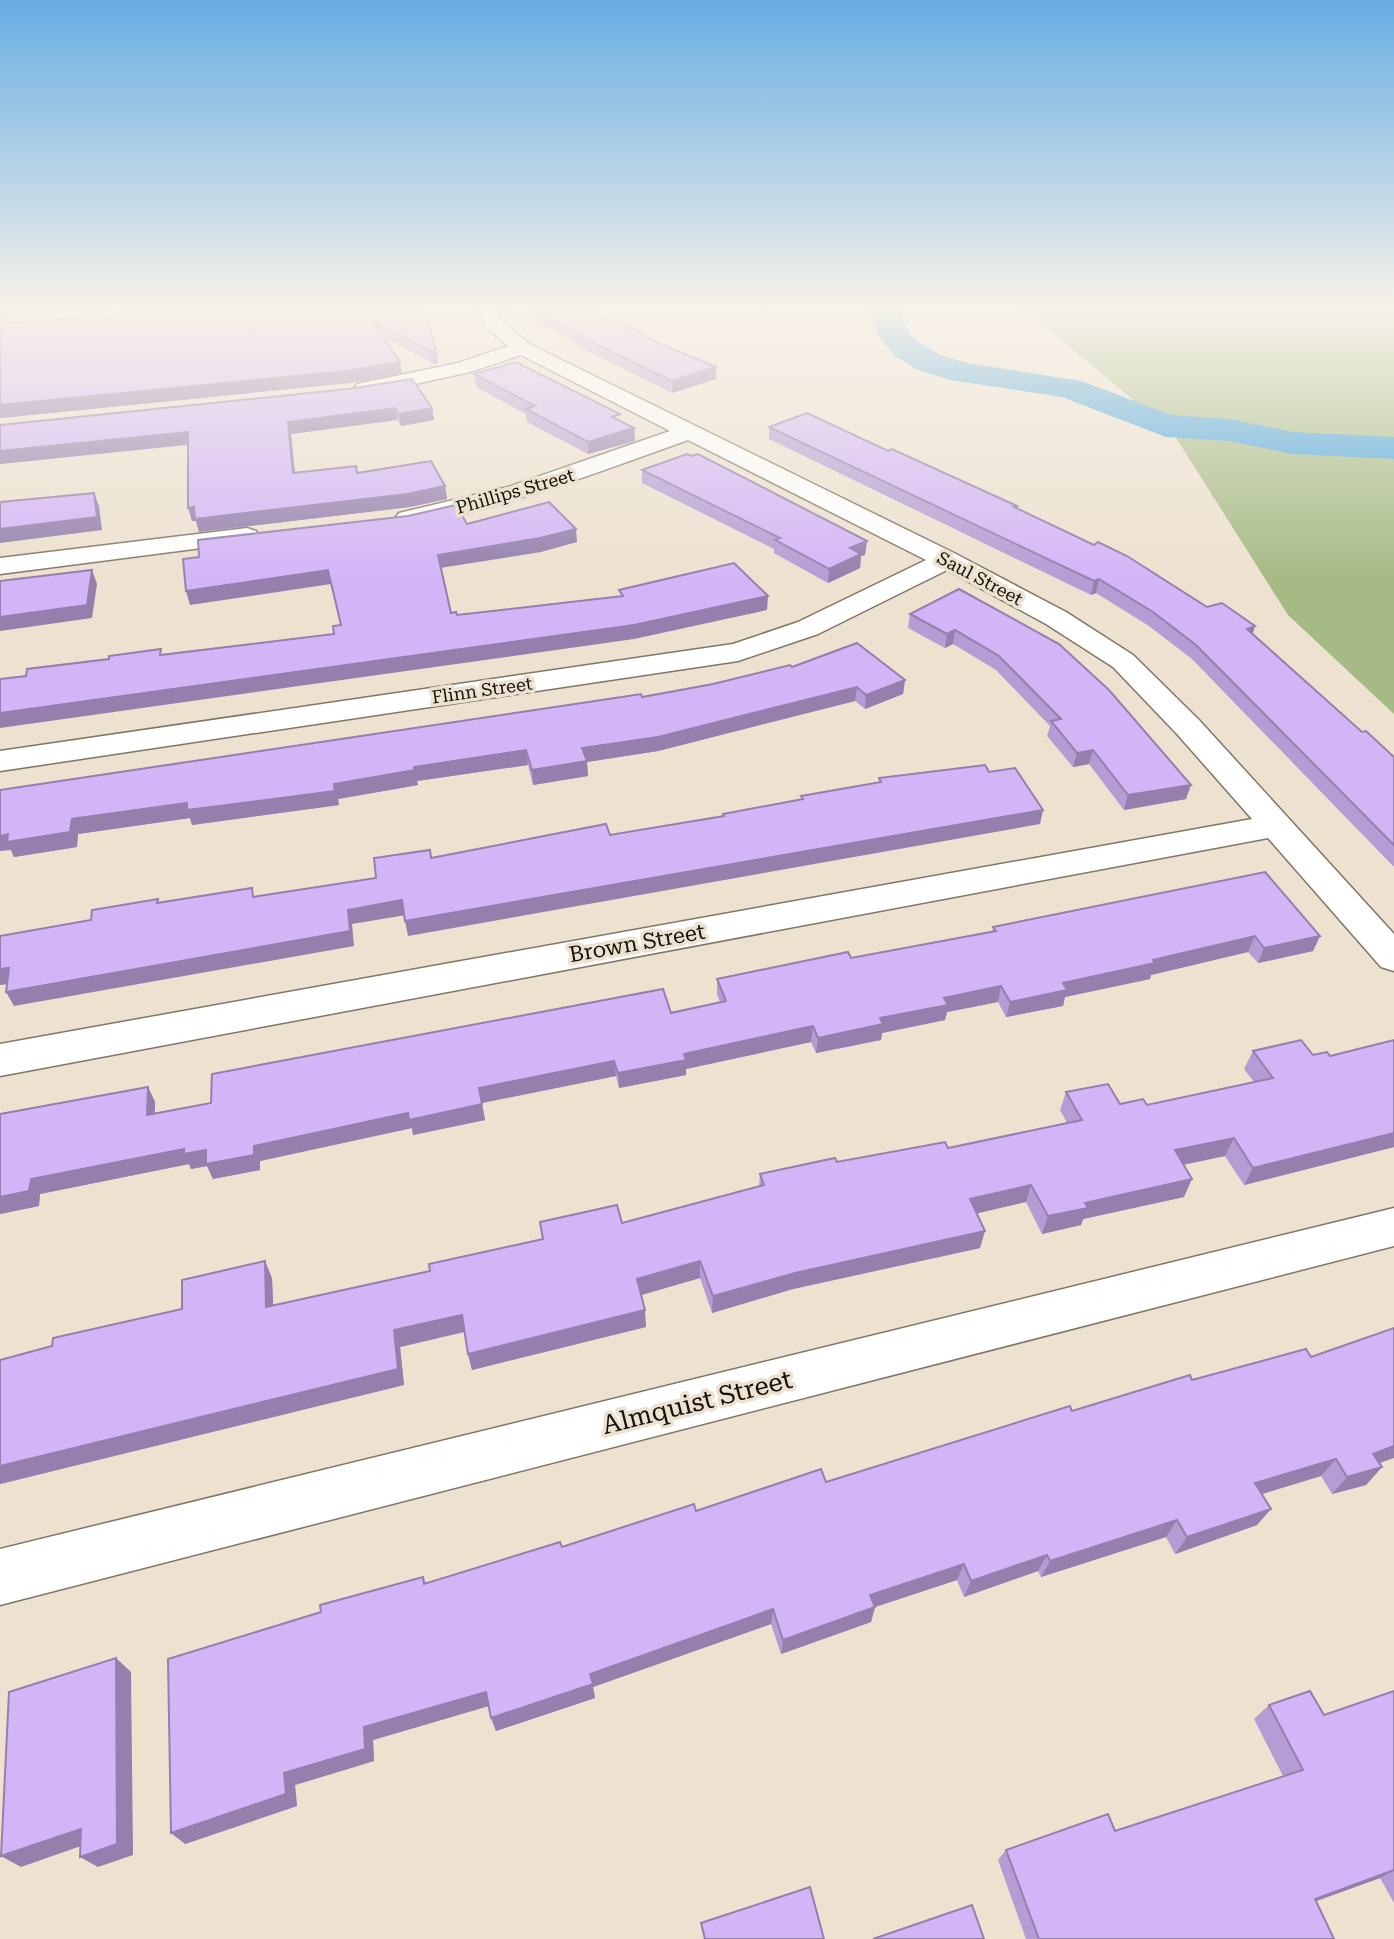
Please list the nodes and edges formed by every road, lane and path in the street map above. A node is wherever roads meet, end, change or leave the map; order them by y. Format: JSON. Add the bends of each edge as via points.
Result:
{"nodes":[{"id":1,"x":625,"y":398,"type":"edge"},
{"id":2,"x":691,"y":431,"type":"junction"},
{"id":3,"x":383,"y":521,"type":"edge"},
{"id":4,"x":266,"y":534,"type":"edge"},
{"id":5,"x":947,"y":560,"type":"junction"},
{"id":6,"x":0,"y":566,"type":"edge"},
{"id":7,"x":0,"y":761,"type":"edge"},
{"id":8,"x":1275,"y":826,"type":"junction"},
{"id":9,"x":1394,"y":958,"type":"edge"},
{"id":10,"x":0,"y":1060,"type":"edge"},
{"id":11,"x":1394,"y":1227,"type":"edge"},
{"id":12,"x":0,"y":1577,"type":"edge"}],
"edges":[{"from":1,"to":2,"type":"street","name":"Saul Street"},
{"from":2,"to":3,"type":"street","name":"Phillips Street","via":[[560,480],[473,505]]},
{"from":2,"to":5,"type":"street","name":"Saul Street"},
{"from":4,"to":6,"type":"street"},
{"from":5,"to":7,"type":"street","name":"Flinn Street","via":[[808,628],[738,652]]},
{"from":5,"to":8,"type":"street","name":"Saul Street","via":[[1123,661]]},
{"from":8,"to":9,"type":"street","name":"Saul Street"},
{"from":8,"to":10,"type":"street","name":"Brown Street"},
{"from":11,"to":12,"type":"street","name":"Almquist Street"}]}
